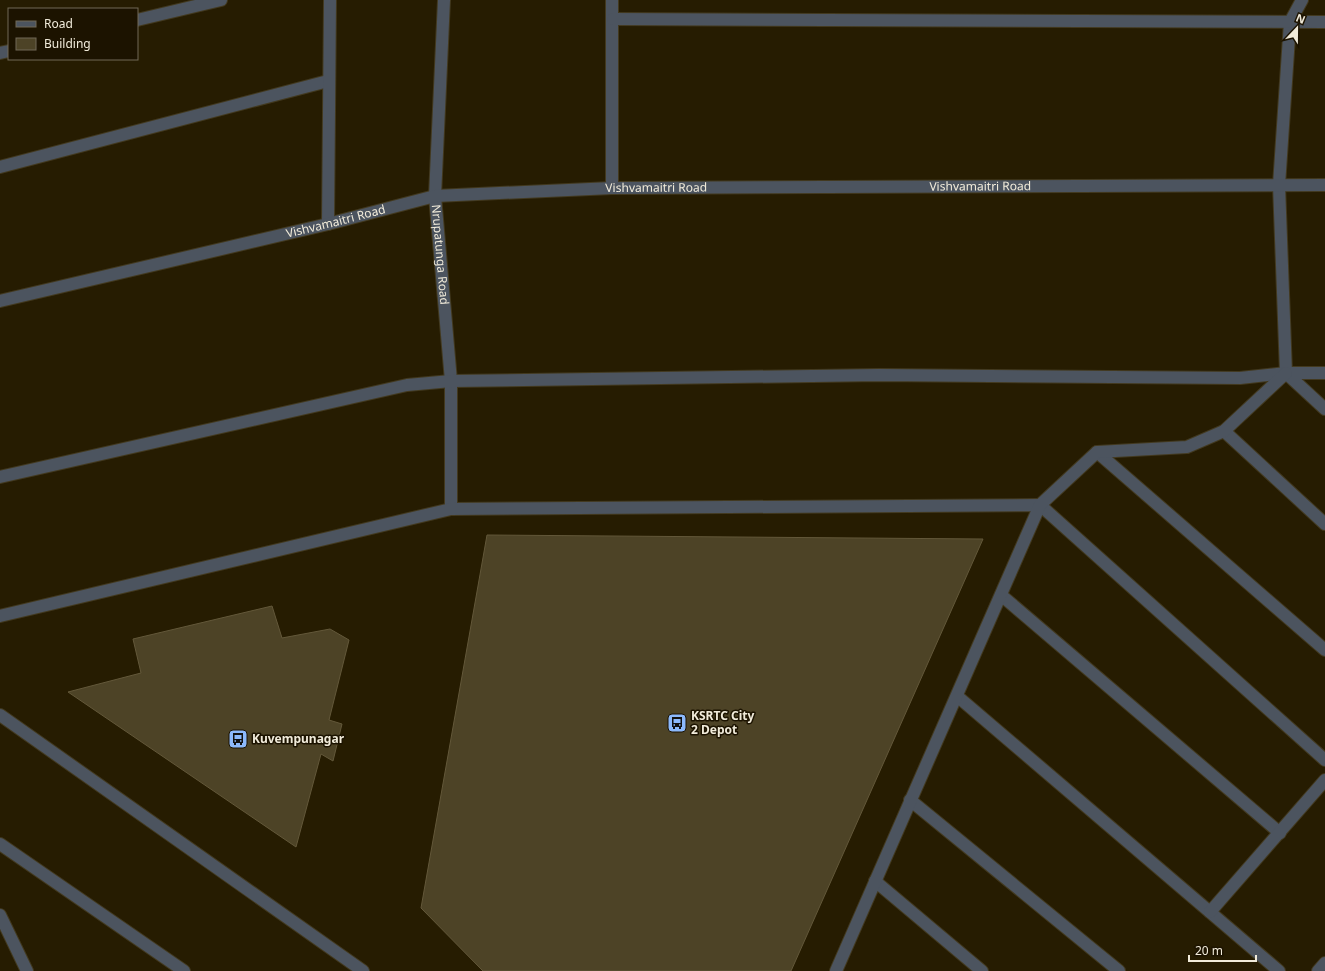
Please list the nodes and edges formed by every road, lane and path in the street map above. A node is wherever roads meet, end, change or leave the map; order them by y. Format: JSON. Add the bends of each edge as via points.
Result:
{"nodes":[{"id":1,"x":221,"y":0,"type":"edge"},
{"id":2,"x":330,"y":0,"type":"edge"},
{"id":3,"x":444,"y":0,"type":"edge"},
{"id":4,"x":612,"y":0,"type":"edge"},
{"id":5,"x":1302,"y":0,"type":"edge"},
{"id":6,"x":613,"y":19,"type":"junction"},
{"id":7,"x":138,"y":20,"type":"edge"},
{"id":8,"x":1290,"y":22,"type":"junction"},
{"id":9,"x":1325,"y":22,"type":"edge"},
{"id":10,"x":328,"y":81,"type":"junction"},
{"id":11,"x":0,"y":167,"type":"edge"},
{"id":12,"x":1279,"y":185,"type":"junction"},
{"id":13,"x":1325,"y":185,"type":"edge"},
{"id":14,"x":612,"y":188,"type":"junction"},
{"id":15,"x":435,"y":196,"type":"junction"},
{"id":16,"x":328,"y":224,"type":"junction"},
{"id":17,"x":0,"y":301,"type":"edge"},
{"id":18,"x":1286,"y":373,"type":"junction"},
{"id":19,"x":1325,"y":373,"type":"edge"},
{"id":20,"x":451,"y":381,"type":"junction"},
{"id":21,"x":1325,"y":409,"type":"edge"},
{"id":22,"x":1224,"y":431,"type":"junction"},
{"id":23,"x":1097,"y":452,"type":"junction"},
{"id":24,"x":0,"y":477,"type":"edge"},
{"id":25,"x":1040,"y":505,"type":"junction"},
{"id":26,"x":451,"y":509,"type":"junction"},
{"id":27,"x":1325,"y":524,"type":"edge"},
{"id":28,"x":1001,"y":595,"type":"junction"},
{"id":29,"x":0,"y":616,"type":"edge"},
{"id":30,"x":1325,"y":650,"type":"edge"},
{"id":31,"x":957,"y":696,"type":"junction"},
{"id":32,"x":0,"y":715,"type":"edge"},
{"id":33,"x":1325,"y":760,"type":"edge"},
{"id":34,"x":1325,"y":780,"type":"edge"},
{"id":35,"x":910,"y":800,"type":"junction"},
{"id":36,"x":1280,"y":833,"type":"junction"},
{"id":37,"x":0,"y":844,"type":"edge"},
{"id":38,"x":875,"y":881,"type":"junction"},
{"id":39,"x":1210,"y":912,"type":"junction"},
{"id":40,"x":0,"y":916,"type":"edge"},
{"id":41,"x":1325,"y":963,"type":"edge"},
{"id":42,"x":841,"y":968,"type":"edge"},
{"id":43,"x":28,"y":969,"type":"edge"},
{"id":44,"x":184,"y":971,"type":"edge"},
{"id":45,"x":363,"y":971,"type":"edge"},
{"id":46,"x":982,"y":971,"type":"edge"},
{"id":47,"x":1120,"y":971,"type":"edge"},
{"id":48,"x":1279,"y":971,"type":"edge"},
{"id":49,"x":1318,"y":971,"type":"edge"}],
"edges":[{"from":1,"to":7,"type":"street"},
{"from":2,"to":10,"type":"street"},
{"from":3,"to":15,"type":"street","name":"Nrupatunga Road"},
{"from":4,"to":6,"type":"street"},
{"from":5,"to":8,"type":"street"},
{"from":6,"to":8,"type":"street"},
{"from":6,"to":14,"type":"street"},
{"from":8,"to":9,"type":"street"},
{"from":8,"to":12,"type":"street"},
{"from":10,"to":11,"type":"street"},
{"from":10,"to":16,"type":"street"},
{"from":12,"to":13,"type":"street","name":"Vishvamaitri Road"},
{"from":12,"to":14,"type":"street","name":"Vishvamaitri Road"},
{"from":12,"to":18,"type":"street"},
{"from":14,"to":15,"type":"street","name":"Vishvamaitri Road"},
{"from":15,"to":16,"type":"street","name":"Vishvamaitri Road"},
{"from":15,"to":20,"type":"street","name":"Nrupatunga Road"},
{"from":16,"to":17,"type":"street","name":"Vishvamaitri Road"},
{"from":18,"to":19,"type":"street"},
{"from":18,"to":20,"type":"street","via":[[1240,378],[879,374]]},
{"from":18,"to":21,"type":"street"},
{"from":18,"to":22,"type":"street"},
{"from":20,"to":24,"type":"street","via":[[407,385]]},
{"from":20,"to":26,"type":"street","name":"Nrupatunga Road"},
{"from":22,"to":23,"type":"street","via":[[1187,447]]},
{"from":22,"to":27,"type":"street"},
{"from":23,"to":25,"type":"street"},
{"from":23,"to":30,"type":"street"},
{"from":25,"to":26,"type":"street"},
{"from":25,"to":28,"type":"street"},
{"from":25,"to":33,"type":"street"},
{"from":26,"to":29,"type":"street"},
{"from":28,"to":31,"type":"street"},
{"from":28,"to":36,"type":"street"},
{"from":31,"to":35,"type":"street"},
{"from":31,"to":39,"type":"street"},
{"from":32,"to":45,"type":"street"},
{"from":34,"to":36,"type":"street"},
{"from":35,"to":38,"type":"street"},
{"from":35,"to":47,"type":"street"},
{"from":36,"to":39,"type":"street"},
{"from":37,"to":44,"type":"street"},
{"from":38,"to":42,"type":"street"},
{"from":38,"to":46,"type":"street"},
{"from":39,"to":48,"type":"street"},
{"from":40,"to":43,"type":"street"},
{"from":41,"to":49,"type":"street"}]}
